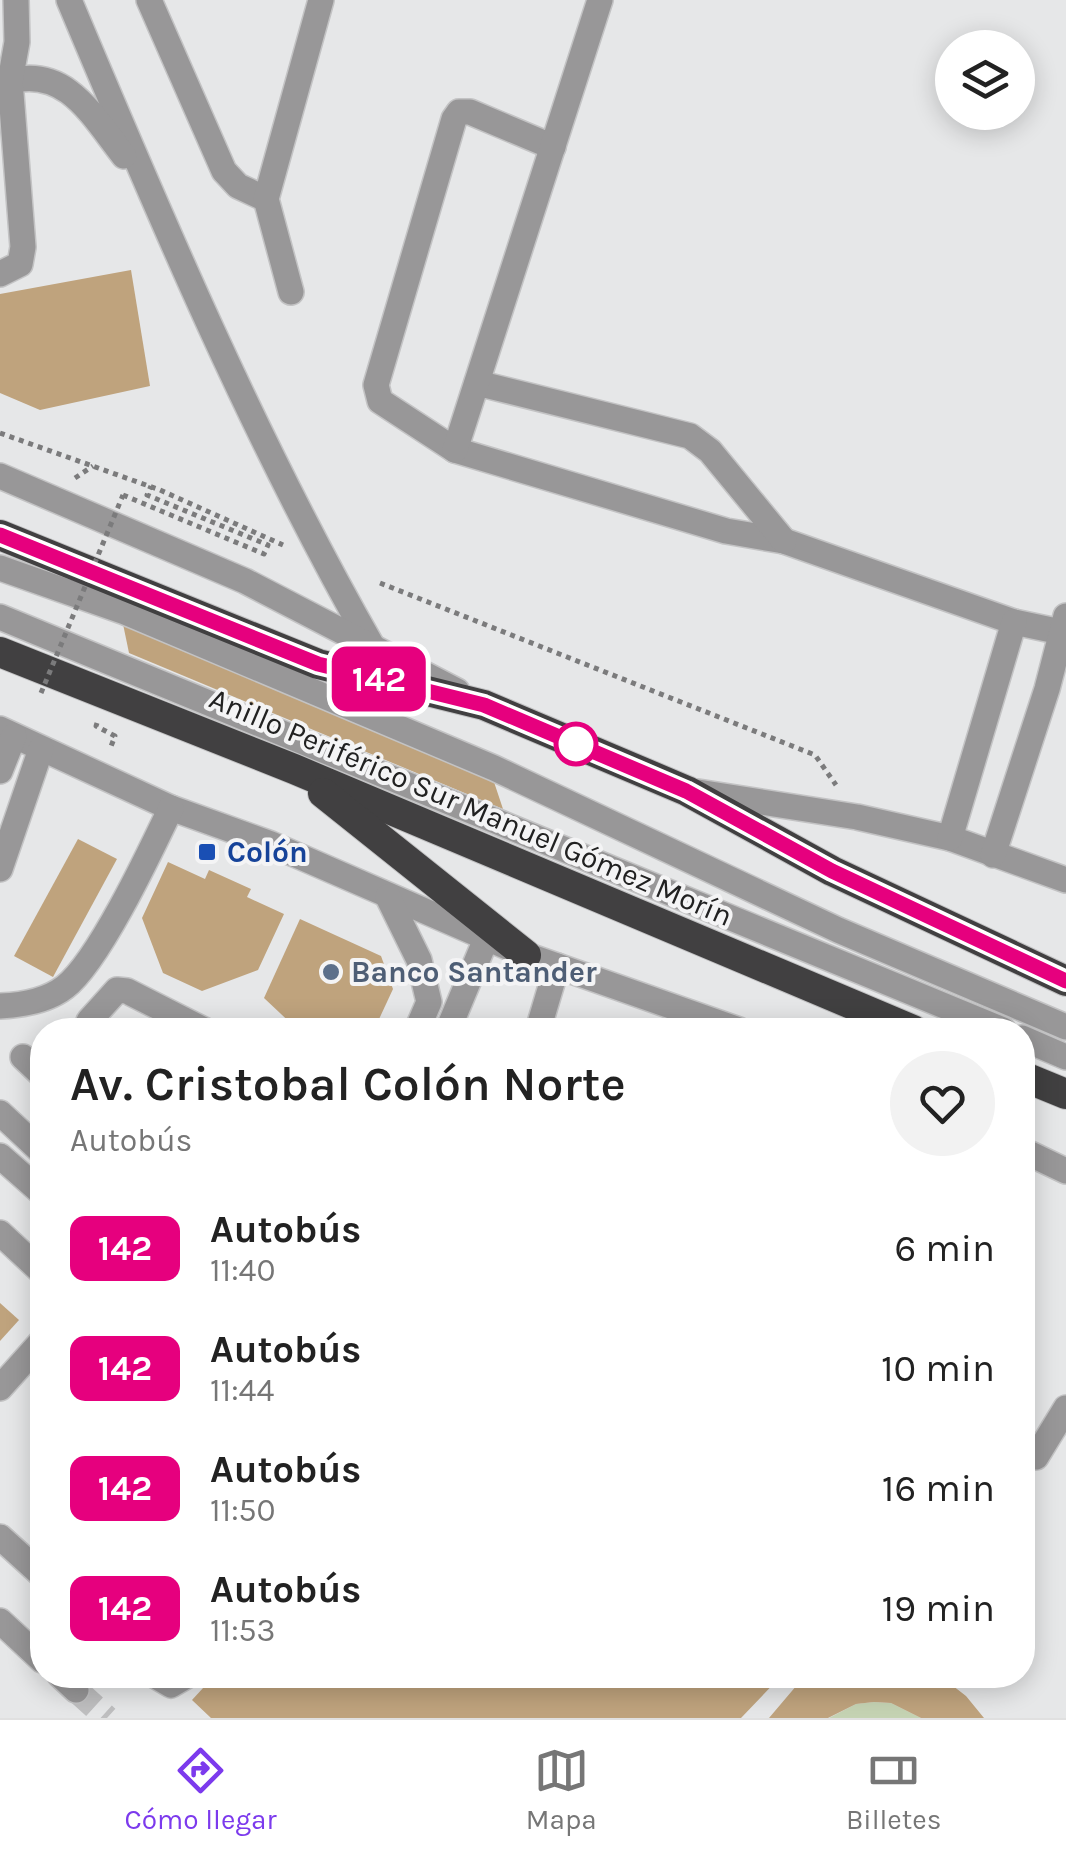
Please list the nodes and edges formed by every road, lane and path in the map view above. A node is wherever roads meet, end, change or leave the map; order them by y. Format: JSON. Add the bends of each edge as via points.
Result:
{"nodes":[{"id":1,"x":16,"y":0,"type":"edge"},
{"id":2,"x":68,"y":0,"type":"edge"},
{"id":3,"x":149,"y":0,"type":"edge"},
{"id":4,"x":321,"y":0,"type":"edge"},
{"id":5,"x":600,"y":0,"type":"edge"},
{"id":6,"x":10,"y":81,"type":"junction"},
{"id":7,"x":553,"y":147,"type":"junction"},
{"id":8,"x":145,"y":184,"type":"junction"},
{"id":9,"x":266,"y":200,"type":"junction"},
{"id":10,"x":0,"y":274,"type":"edge"},
{"id":11,"x":290,"y":292,"type":"dead end"},
{"id":12,"x":477,"y":383,"type":"junction"},
{"id":13,"x":0,"y":434,"type":"edge"},
{"id":14,"x":456,"y":450,"type":"junction"},
{"id":15,"x":0,"y":476,"type":"edge"},
{"id":16,"x":151,"y":486,"type":"junction"},
{"id":17,"x":0,"y":535,"type":"edge"},
{"id":18,"x":784,"y":541,"type":"junction"},
{"id":19,"x":283,"y":545,"type":"dead end"},
{"id":20,"x":0,"y":568,"type":"edge"},
{"id":21,"x":380,"y":583,"type":"dead end"},
{"id":22,"x":0,"y":617,"type":"edge"},
{"id":23,"x":1014,"y":622,"type":"junction"},
{"id":24,"x":1064,"y":624,"type":"edge"},
{"id":25,"x":372,"y":646,"type":"junction"},
{"id":26,"x":0,"y":652,"type":"edge"},
{"id":27,"x":41,"y":693,"type":"dead end"},
{"id":28,"x":484,"y":705,"type":"junction"},
{"id":29,"x":7,"y":732,"type":"edge"},
{"id":30,"x":41,"y":749,"type":"junction"},
{"id":31,"x":0,"y":770,"type":"edge"},
{"id":32,"x":294,"y":770,"type":"junction"},
{"id":33,"x":686,"y":791,"type":"junction"},
{"id":34,"x":171,"y":808,"type":"junction"},
{"id":35,"x":857,"y":816,"type":"junction"},
{"id":36,"x":950,"y":838,"type":"junction"},
{"id":37,"x":993,"y":855,"type":"junction"},
{"id":38,"x":0,"y":870,"type":"edge"},
{"id":39,"x":1066,"y":880,"type":"edge"},
{"id":40,"x":388,"y":897,"type":"junction"},
{"id":41,"x":486,"y":939,"type":"junction"},
{"id":42,"x":526,"y":955,"type":"junction"},
{"id":43,"x":558,"y":966,"type":"junction"},
{"id":44,"x":1066,"y":981,"type":"edge"},
{"id":45,"x":0,"y":1006,"type":"edge"},
{"id":46,"x":97,"y":1018,"type":"edge"},
{"id":47,"x":180,"y":1018,"type":"edge"},
{"id":48,"x":422,"y":1018,"type":"edge"},
{"id":49,"x":453,"y":1018,"type":"edge"},
{"id":50,"x":542,"y":1018,"type":"edge"},
{"id":51,"x":705,"y":1018,"type":"edge"},
{"id":52,"x":884,"y":1018,"type":"edge"},
{"id":53,"x":974,"y":1018,"type":"edge"},
{"id":54,"x":1066,"y":1028,"type":"edge"},
{"id":55,"x":1035,"y":1044,"type":"edge"},
{"id":56,"x":22,"y":1056,"type":"dead end"},
{"id":57,"x":1066,"y":1057,"type":"edge"},
{"id":58,"x":30,"y":1064,"type":"edge"},
{"id":59,"x":1035,"y":1082,"type":"edge"},
{"id":60,"x":1035,"y":1093,"type":"edge"},
{"id":61,"x":1066,"y":1096,"type":"edge"},
{"id":62,"x":0,"y":1113,"type":"edge"},
{"id":63,"x":30,"y":1141,"type":"edge"},
{"id":64,"x":0,"y":1156,"type":"edge"},
{"id":65,"x":1035,"y":1156,"type":"edge"},
{"id":66,"x":1066,"y":1171,"type":"edge"},
{"id":67,"x":30,"y":1182,"type":"edge"},
{"id":68,"x":0,"y":1233,"type":"edge"},
{"id":69,"x":30,"y":1261,"type":"edge"},
{"id":70,"x":30,"y":1355,"type":"edge"},
{"id":71,"x":0,"y":1388,"type":"edge"},
{"id":72,"x":1066,"y":1408,"type":"edge"},
{"id":73,"x":1036,"y":1457,"type":"dead end"},
{"id":74,"x":0,"y":1537,"type":"edge"},
{"id":75,"x":30,"y":1564,"type":"edge"},
{"id":76,"x":0,"y":1621,"type":"edge"},
{"id":77,"x":30,"y":1649,"type":"edge"}],
"edges":[{"from":1,"to":6,"type":"street"},
{"from":2,"to":8,"type":"street"},
{"from":3,"to":9,"type":"street","via":[[224,171]]},
{"from":4,"to":9,"type":"street"},
{"from":5,"to":7,"type":"street"},
{"from":6,"to":8,"type":"street","via":[[43,78],[71,93]]},
{"from":6,"to":10,"type":"street","via":[[23,247],[20,264]]},
{"from":7,"to":12,"type":"street"},
{"from":7,"to":14,"type":"street","via":[[470,112],[454,119],[375,391],[384,406]]},
{"from":8,"to":25,"type":"street","via":[[323,560]]},
{"from":9,"to":11,"type":"street"},
{"from":12,"to":14,"type":"street"},
{"from":12,"to":18,"type":"street","via":[[690,436]]},
{"from":13,"to":16,"type":"path"},
{"from":14,"to":18,"type":"street","via":[[726,531]]},
{"from":15,"to":25,"type":"street","via":[[245,581]]},
{"from":16,"to":19,"type":"path"},
{"from":16,"to":27,"type":"path","bridge":true,"via":[[148,495],[268,545],[264,554],[124,495]]},
{"from":17,"to":28,"type":"highway","via":[[318,664]]},
{"from":18,"to":23,"type":"street"},
{"from":20,"to":54,"type":"street","via":[[124,612],[494,768],[838,930]]},
{"from":21,"to":35,"type":"path","via":[[815,754]]},
{"from":22,"to":53,"type":"street"},
{"from":23,"to":24,"type":"street"},
{"from":23,"to":36,"type":"street"},
{"from":24,"to":37,"type":"street"},
{"from":25,"to":28,"type":"street"},
{"from":26,"to":32,"type":"highway","name":"Anillo Periférico Sur Manuel Gómez Morín"},
{"from":28,"to":33,"type":"highway"},
{"from":29,"to":30,"type":"street"},
{"from":29,"to":31,"type":"street"},
{"from":30,"to":34,"type":"street"},
{"from":30,"to":38,"type":"street"},
{"from":32,"to":42,"type":"highway"},
{"from":32,"to":52,"type":"highway","name":"Anillo Periférico Sur Manuel Gómez Morín"},
{"from":33,"to":35,"type":"street"},
{"from":33,"to":44,"type":"highway","via":[[832,871]]},
{"from":34,"to":40,"type":"street"},
{"from":34,"to":45,"type":"street","via":[[105,933],[68,985],[42,1000]]},
{"from":35,"to":36,"type":"street"},
{"from":36,"to":37,"type":"street"},
{"from":37,"to":39,"type":"street"},
{"from":40,"to":41,"type":"street"},
{"from":40,"to":48,"type":"street","via":[[419,960],[429,1002]]},
{"from":41,"to":42,"type":"street"},
{"from":41,"to":49,"type":"street"},
{"from":42,"to":43,"type":"street"},
{"from":43,"to":50,"type":"street"},
{"from":43,"to":51,"type":"street"},
{"from":46,"to":47,"type":"street","via":[[117,990]]},
{"from":55,"to":57,"type":"street"},
{"from":56,"to":58,"type":"street"},
{"from":59,"to":61,"type":"highway"},
{"from":60,"to":61,"type":"highway"},
{"from":62,"to":63,"type":"street"},
{"from":64,"to":67,"type":"street"},
{"from":65,"to":66,"type":"street"},
{"from":68,"to":69,"type":"street"},
{"from":70,"to":71,"type":"street"},
{"from":72,"to":73,"type":"street"},
{"from":74,"to":75,"type":"street"},
{"from":76,"to":77,"type":"street"}]}
